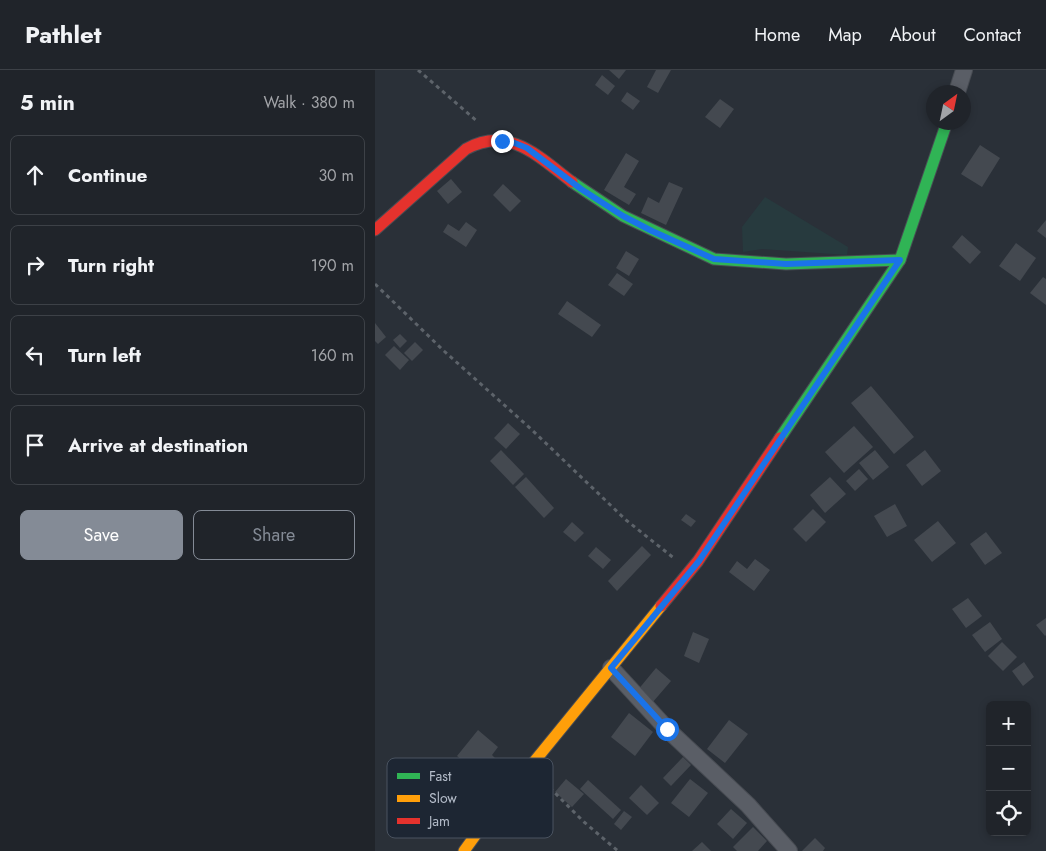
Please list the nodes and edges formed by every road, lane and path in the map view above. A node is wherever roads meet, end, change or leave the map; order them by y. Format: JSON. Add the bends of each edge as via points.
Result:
{"nodes":[{"id":1,"x":418,"y":70,"type":"edge"},
{"id":2,"x":964,"y":70,"type":"edge"},
{"id":3,"x":959,"y":85,"type":"edge"},
{"id":4,"x":479,"y":123,"type":"dead end"},
{"id":5,"x":944,"y":130,"type":"edge"},
{"id":6,"x":375,"y":230,"type":"edge"},
{"id":7,"x":900,"y":260,"type":"junction"},
{"id":8,"x":375,"y":284,"type":"edge"},
{"id":9,"x":690,"y":571,"type":"junction"},
{"id":10,"x":611,"y":668,"type":"junction"},
{"id":11,"x":537,"y":758,"type":"edge"},
{"id":12,"x":553,"y":792,"type":"edge"},
{"id":13,"x":473,"y":838,"type":"edge"},
{"id":14,"x":464,"y":851,"type":"edge"},
{"id":15,"x":618,"y":851,"type":"edge"},
{"id":16,"x":789,"y":851,"type":"edge"}],
"edges":[{"from":1,"to":4,"type":"path"},
{"from":2,"to":3,"type":"street"},
{"from":5,"to":7,"type":"street"},
{"from":6,"to":7,"type":"street","via":[[466,149],[493,140],[527,148],[623,216],[714,259],[786,264]]},
{"from":7,"to":9,"type":"street"},
{"from":8,"to":9,"type":"path","via":[[626,520]]},
{"from":9,"to":10,"type":"street"},
{"from":10,"to":11,"type":"street"},
{"from":10,"to":16,"type":"street","via":[[667,729],[748,805]]},
{"from":12,"to":15,"type":"path"},
{"from":13,"to":14,"type":"street"}]}
